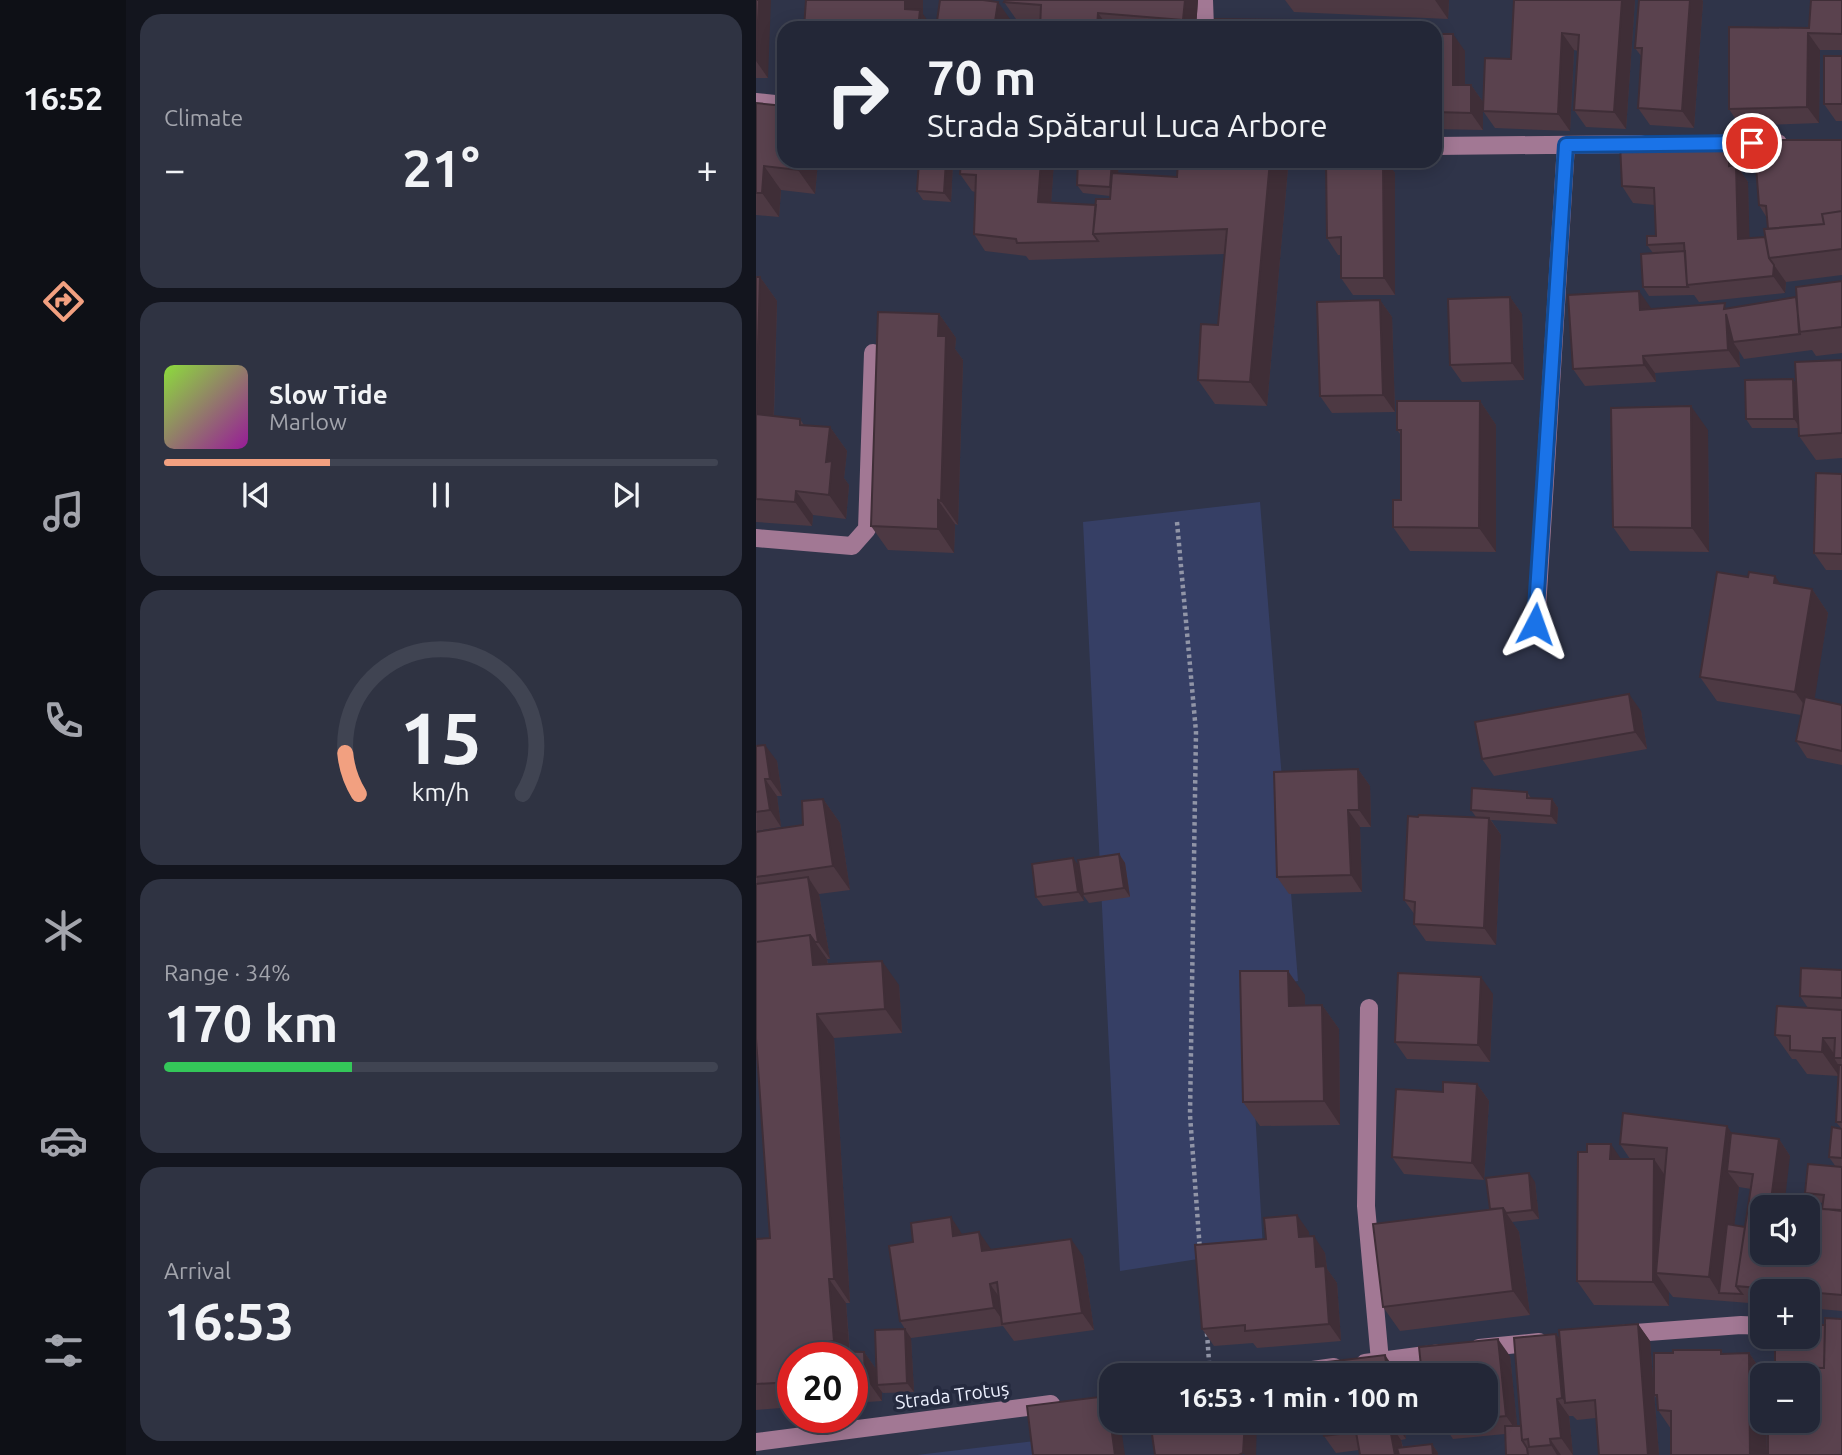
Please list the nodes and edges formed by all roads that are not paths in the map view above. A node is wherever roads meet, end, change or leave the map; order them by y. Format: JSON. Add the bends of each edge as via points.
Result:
{"nodes":[{"id":1,"x":1204,"y":0,"type":"edge"},
{"id":2,"x":1205,"y":21,"type":"edge"},
{"id":3,"x":756,"y":102,"type":"edge"},
{"id":4,"x":777,"y":104,"type":"edge"},
{"id":5,"x":1659,"y":144,"type":"edge"},
{"id":6,"x":1686,"y":144,"type":"edge"},
{"id":7,"x":1791,"y":144,"type":"edge"},
{"id":8,"x":1566,"y":145,"type":"junction"},
{"id":9,"x":1442,"y":146,"type":"edge"},
{"id":10,"x":873,"y":353,"type":"dead end"},
{"id":11,"x":756,"y":538,"type":"edge"},
{"id":12,"x":1535,"y":624,"type":"dead end"},
{"id":13,"x":1369,"y":1009,"type":"dead end"},
{"id":14,"x":1750,"y":1325,"type":"edge"},
{"id":15,"x":1603,"y":1336,"type":"edge"},
{"id":16,"x":1552,"y":1341,"type":"edge"},
{"id":17,"x":1380,"y":1361,"type":"junction"},
{"id":18,"x":1365,"y":1363,"type":"edge"},
{"id":19,"x":1070,"y":1401,"type":"edge"},
{"id":20,"x":756,"y":1442,"type":"edge"}],
"edges":[{"from":1,"to":2,"type":"street"},
{"from":3,"to":4,"type":"street"},
{"from":5,"to":8,"type":"street"},
{"from":6,"to":7,"type":"street"},
{"from":8,"to":9,"type":"street"},
{"from":8,"to":12,"type":"street"},
{"from":10,"to":11,"type":"street","via":[[867,529],[852,547]]},
{"from":13,"to":17,"type":"street","via":[[1366,1206]]},
{"from":14,"to":15,"type":"street"},
{"from":16,"to":17,"type":"street"},
{"from":17,"to":18,"type":"street"},
{"from":19,"to":20,"type":"street","name":"Strada Trotuș"}]}
